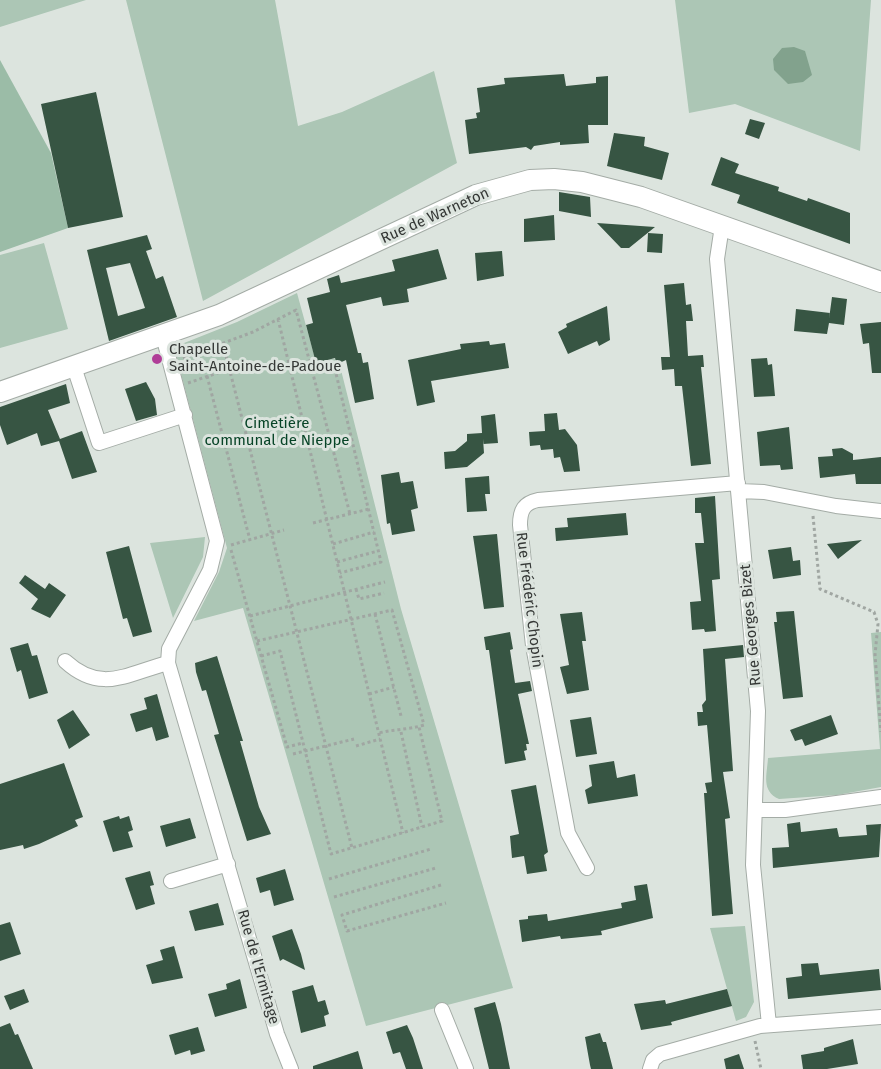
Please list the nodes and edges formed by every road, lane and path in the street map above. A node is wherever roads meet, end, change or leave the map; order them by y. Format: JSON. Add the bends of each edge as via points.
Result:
{"nodes":[{"id":1,"x":722,"y":226,"type":"junction"},
{"id":2,"x":881,"y":282,"type":"edge"},
{"id":3,"x":278,"y":319,"type":"junction"},
{"id":4,"x":163,"y":336,"type":"junction"},
{"id":5,"x":223,"y":344,"type":"junction"},
{"id":6,"x":184,"y":366,"type":"dead end"},
{"id":7,"x":311,"y":366,"type":"junction"},
{"id":8,"x":74,"y":367,"type":"junction"},
{"id":9,"x":229,"y":369,"type":"junction"},
{"id":10,"x":185,"y":374,"type":"dead end"},
{"id":11,"x":207,"y":376,"type":"junction"},
{"id":12,"x":187,"y":383,"type":"junction"},
{"id":13,"x":0,"y":392,"type":"edge"},
{"id":14,"x":190,"y":394,"type":"dead end"},
{"id":15,"x":185,"y":415,"type":"junction"},
{"id":16,"x":738,"y":487,"type":"junction"},
{"id":17,"x":812,"y":502,"type":"junction"},
{"id":18,"x":369,"y":509,"type":"junction"},
{"id":19,"x":881,"y":511,"type":"edge"},
{"id":20,"x":350,"y":514,"type":"junction"},
{"id":21,"x":327,"y":519,"type":"junction"},
{"id":22,"x":313,"y":523,"type":"dead end"},
{"id":23,"x":284,"y":530,"type":"dead end"},
{"id":24,"x":374,"y":532,"type":"junction"},
{"id":25,"x":272,"y":534,"type":"junction"},
{"id":26,"x":250,"y":540,"type":"junction"},
{"id":27,"x":333,"y":544,"type":"junction"},
{"id":28,"x":378,"y":551,"type":"junction"},
{"id":29,"x":337,"y":562,"type":"junction"},
{"id":30,"x":340,"y":573,"type":"junction"},
{"id":31,"x":385,"y":582,"type":"dead end"},
{"id":32,"x":356,"y":589,"type":"junction"},
{"id":33,"x":344,"y":592,"type":"junction"},
{"id":34,"x":384,"y":593,"type":"dead end"},
{"id":35,"x":290,"y":606,"type":"junction"},
{"id":36,"x":375,"y":614,"type":"junction"},
{"id":37,"x":250,"y":616,"type":"junction"},
{"id":38,"x":351,"y":619,"type":"junction"},
{"id":39,"x":297,"y":632,"type":"junction"},
{"id":40,"x":257,"y":641,"type":"junction"},
{"id":41,"x":875,"y":655,"type":"junction"},
{"id":42,"x":881,"y":655,"type":"edge"},
{"id":43,"x":261,"y":656,"type":"junction"},
{"id":44,"x":66,"y":662,"type":"dead end"},
{"id":45,"x":168,"y":663,"type":"junction"},
{"id":46,"x":394,"y":687,"type":"junction"},
{"id":47,"x":369,"y":694,"type":"junction"},
{"id":48,"x":401,"y":716,"type":"dead end"},
{"id":49,"x":419,"y":726,"type":"junction"},
{"id":50,"x":401,"y":732,"type":"junction"},
{"id":51,"x":881,"y":732,"type":"edge"},
{"id":52,"x":379,"y":733,"type":"junction"},
{"id":53,"x":354,"y":739,"type":"dead end"},
{"id":54,"x":380,"y":739,"type":"junction"},
{"id":55,"x":303,"y":743,"type":"junction"},
{"id":56,"x":326,"y":746,"type":"junction"},
{"id":57,"x":356,"y":746,"type":"dead end"},
{"id":58,"x":305,"y":751,"type":"junction"},
{"id":59,"x":293,"y":754,"type":"dead end"},
{"id":60,"x":881,"y":797,"type":"edge"},
{"id":61,"x":755,"y":810,"type":"junction"},
{"id":62,"x":422,"y":828,"type":"junction"},
{"id":63,"x":403,"y":833,"type":"junction"},
{"id":64,"x":352,"y":848,"type":"junction"},
{"id":65,"x":431,"y":849,"type":"dead end"},
{"id":66,"x":228,"y":864,"type":"junction"},
{"id":67,"x":436,"y":868,"type":"dead end"},
{"id":68,"x":587,"y":868,"type":"dead end"},
{"id":69,"x":329,"y":879,"type":"dead end"},
{"id":70,"x":171,"y":881,"type":"dead end"},
{"id":71,"x":441,"y":885,"type":"dead end"},
{"id":72,"x":334,"y":897,"type":"dead end"},
{"id":73,"x":446,"y":903,"type":"dead end"},
{"id":74,"x":442,"y":1010,"type":"dead end"},
{"id":75,"x":881,"y":1017,"type":"edge"},
{"id":76,"x":769,"y":1025,"type":"junction"},
{"id":77,"x":753,"y":1028,"type":"junction"},
{"id":78,"x":291,"y":1069,"type":"edge"},
{"id":79,"x":466,"y":1069,"type":"edge"},
{"id":80,"x":650,"y":1069,"type":"edge"},
{"id":81,"x":761,"y":1069,"type":"edge"}],
"edges":[{"from":1,"to":2,"type":"street","name":"Rue de Warneton"},
{"from":1,"to":4,"type":"street","name":"Rue de Warneton","via":[[641,197],[582,182],[554,178],[518,182],[476,195],[247,303]]},
{"from":1,"to":16,"type":"street","name":"Rue Georges Bizet","via":[[717,259]]},
{"from":3,"to":5,"type":"path"},
{"from":3,"to":7,"type":"path","via":[[296,310]]},
{"from":3,"to":21,"type":"path"},
{"from":4,"to":8,"type":"street","name":"Rue de Warneton"},
{"from":4,"to":15,"type":"street"},
{"from":5,"to":6,"type":"path","via":[[183,357]]},
{"from":5,"to":9,"type":"path"},
{"from":7,"to":18,"type":"path","via":[[333,361]]},
{"from":7,"to":20,"type":"path"},
{"from":8,"to":13,"type":"street","name":"Rue de Warneton"},
{"from":8,"to":15,"type":"street","via":[[99,443]]},
{"from":9,"to":11,"type":"path"},
{"from":9,"to":25,"type":"path"},
{"from":10,"to":12,"type":"path"},
{"from":11,"to":12,"type":"path"},
{"from":11,"to":26,"type":"path"},
{"from":12,"to":14,"type":"path"},
{"from":15,"to":45,"type":"street","via":[[217,541],[210,570],[170,649]]},
{"from":16,"to":17,"type":"street"},
{"from":16,"to":61,"type":"street","name":"Rue Georges Bizet","via":[[758,711]]},
{"from":16,"to":68,"type":"street","name":"Rue Frédéric Chopin","via":[[538,500],[521,510],[530,620],[561,798],[568,833]]},
{"from":17,"to":19,"type":"street"},
{"from":17,"to":41,"type":"path","via":[[820,590],[874,612],[878,624]]},
{"from":18,"to":20,"type":"path"},
{"from":18,"to":24,"type":"path"},
{"from":20,"to":21,"type":"path"},
{"from":21,"to":22,"type":"path"},
{"from":21,"to":27,"type":"path"},
{"from":23,"to":25,"type":"path"},
{"from":24,"to":27,"type":"path"},
{"from":24,"to":28,"type":"path"},
{"from":25,"to":26,"type":"path"},
{"from":25,"to":35,"type":"path"},
{"from":26,"to":37,"type":"path","via":[[230,545]]},
{"from":27,"to":29,"type":"path"},
{"from":28,"to":29,"type":"path"},
{"from":28,"to":30,"type":"path","via":[[381,562]]},
{"from":29,"to":30,"type":"path"},
{"from":30,"to":33,"type":"path"},
{"from":31,"to":32,"type":"path"},
{"from":32,"to":33,"type":"path"},
{"from":32,"to":34,"type":"path","via":[[359,599]]},
{"from":33,"to":35,"type":"path"},
{"from":33,"to":38,"type":"path"},
{"from":35,"to":37,"type":"path"},
{"from":35,"to":39,"type":"path"},
{"from":36,"to":38,"type":"path"},
{"from":36,"to":46,"type":"path"},
{"from":36,"to":49,"type":"path","via":[[392,610],[424,725]]},
{"from":37,"to":40,"type":"path"},
{"from":38,"to":39,"type":"path"},
{"from":38,"to":47,"type":"path"},
{"from":39,"to":40,"type":"path"},
{"from":39,"to":56,"type":"path"},
{"from":40,"to":43,"type":"path"},
{"from":41,"to":42,"type":"path"},
{"from":41,"to":51,"type":"path"},
{"from":43,"to":55,"type":"path","via":[[287,747]]},
{"from":43,"to":55,"type":"path","via":[[280,651]]},
{"from":44,"to":45,"type":"street","via":[[83,676],[103,681]]},
{"from":45,"to":66,"type":"street","name":"Rue de l'Ermitage"},
{"from":46,"to":47,"type":"path"},
{"from":46,"to":48,"type":"path"},
{"from":47,"to":52,"type":"path"},
{"from":49,"to":50,"type":"path"},
{"from":49,"to":62,"type":"path","via":[[442,821]]},
{"from":50,"to":52,"type":"path"},
{"from":50,"to":62,"type":"path"},
{"from":52,"to":54,"type":"path"},
{"from":53,"to":56,"type":"path"},
{"from":54,"to":57,"type":"path"},
{"from":54,"to":63,"type":"path"},
{"from":55,"to":58,"type":"path"},
{"from":56,"to":58,"type":"path"},
{"from":56,"to":64,"type":"path"},
{"from":58,"to":59,"type":"path"},
{"from":58,"to":64,"type":"path","via":[[331,854]]},
{"from":60,"to":61,"type":"street","via":[[785,810]]},
{"from":61,"to":76,"type":"street","name":"Rue Georges Bizet","via":[[754,880]]},
{"from":62,"to":63,"type":"path"},
{"from":63,"to":64,"type":"path"},
{"from":65,"to":69,"type":"path"},
{"from":66,"to":70,"type":"street"},
{"from":66,"to":78,"type":"street","name":"Rue de l'Ermitage","via":[[277,1034]]},
{"from":67,"to":72,"type":"path"},
{"from":71,"to":73,"type":"path","via":[[342,915],[347,932]]},
{"from":74,"to":79,"type":"street"},
{"from":75,"to":76,"type":"street"},
{"from":76,"to":77,"type":"street"},
{"from":77,"to":80,"type":"street","via":[[660,1054]]},
{"from":77,"to":81,"type":"path"}]}
